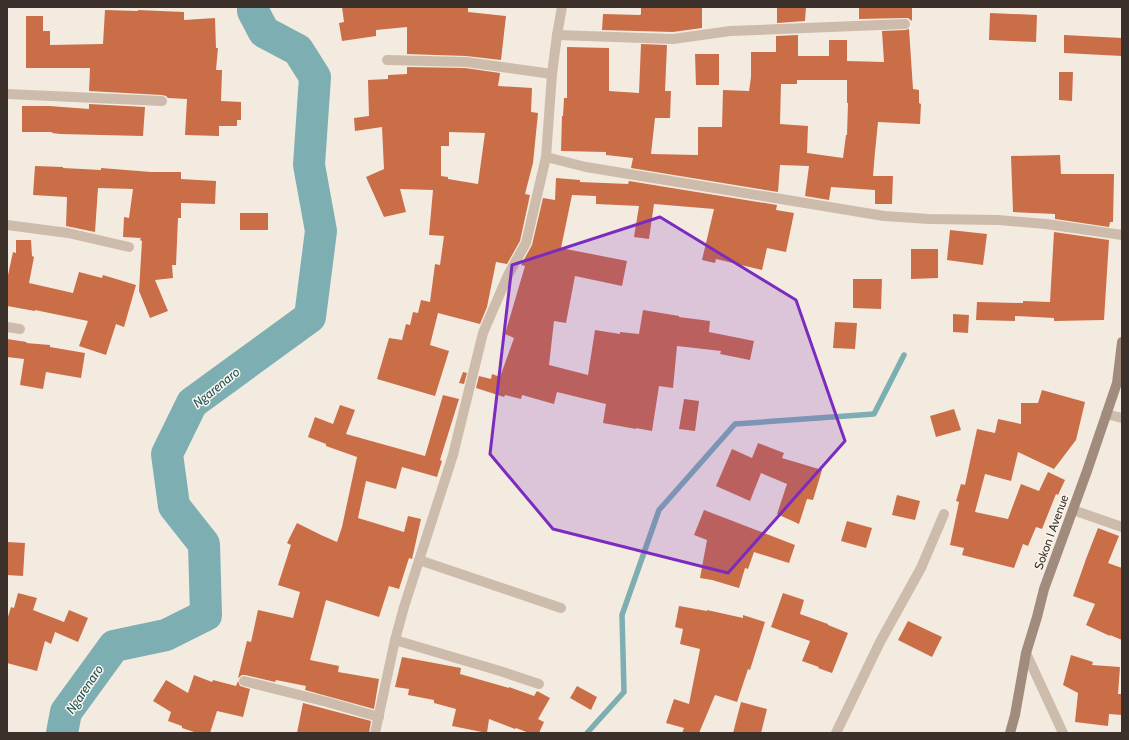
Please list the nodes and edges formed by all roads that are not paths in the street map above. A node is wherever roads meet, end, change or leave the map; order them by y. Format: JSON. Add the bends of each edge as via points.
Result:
{"nodes":[{"id":1,"x":562,"y":7,"type":"edge"},
{"id":2,"x":905,"y":24,"type":"dead end"},
{"id":3,"x":557,"y":35,"type":"junction"},
{"id":4,"x":387,"y":60,"type":"dead end"},
{"id":5,"x":552,"y":74,"type":"junction"},
{"id":6,"x":7,"y":94,"type":"edge"},
{"id":7,"x":162,"y":101,"type":"dead end"},
{"id":8,"x":546,"y":157,"type":"junction"},
{"id":9,"x":7,"y":225,"type":"edge"},
{"id":10,"x":1122,"y":235,"type":"edge"},
{"id":11,"x":129,"y":247,"type":"dead end"},
{"id":12,"x":7,"y":326,"type":"edge"},
{"id":13,"x":20,"y":329,"type":"dead end"},
{"id":14,"x":1122,"y":342,"type":"edge"},
{"id":15,"x":1106,"y":414,"type":"junction"},
{"id":16,"x":1122,"y":418,"type":"edge"},
{"id":17,"x":1073,"y":510,"type":"junction"},
{"id":18,"x":944,"y":514,"type":"dead end"},
{"id":19,"x":1122,"y":527,"type":"edge"},
{"id":20,"x":419,"y":560,"type":"junction"},
{"id":21,"x":561,"y":608,"type":"dead end"},
{"id":22,"x":395,"y":640,"type":"junction"},
{"id":23,"x":1026,"y":653,"type":"junction"},
{"id":24,"x":244,"y":681,"type":"dead end"},
{"id":25,"x":539,"y":684,"type":"dead end"},
{"id":26,"x":379,"y":717,"type":"junction"},
{"id":27,"x":375,"y":733,"type":"edge"},
{"id":28,"x":836,"y":733,"type":"edge"},
{"id":29,"x":1010,"y":733,"type":"edge"},
{"id":30,"x":1063,"y":733,"type":"edge"}],
"edges":[{"from":1,"to":3,"type":"street"},
{"from":2,"to":3,"type":"street","via":[[730,31],[673,39]]},
{"from":3,"to":5,"type":"street"},
{"from":4,"to":5,"type":"street","via":[[466,62]]},
{"from":5,"to":8,"type":"street"},
{"from":6,"to":7,"type":"street"},
{"from":8,"to":10,"type":"street","via":[[586,167],[884,216],[998,220]]},
{"from":8,"to":20,"type":"street","via":[[526,243],[508,275],[484,333],[453,455]]},
{"from":9,"to":11,"type":"street"},
{"from":12,"to":13,"type":"street"},
{"from":14,"to":15,"type":"street","name":"Sokon I Avenue","via":[[1117,383]]},
{"from":15,"to":16,"type":"street"},
{"from":15,"to":17,"type":"street","name":"Sokon I Avenue"},
{"from":17,"to":19,"type":"street"},
{"from":17,"to":23,"type":"street","name":"Sokon I Avenue","via":[[1044,589]]},
{"from":18,"to":28,"type":"street","via":[[921,568],[880,642]]},
{"from":20,"to":21,"type":"street"},
{"from":20,"to":22,"type":"street"},
{"from":22,"to":25,"type":"street"},
{"from":22,"to":26,"type":"street"},
{"from":23,"to":29,"type":"street","name":"Sokon I Avenue"},
{"from":23,"to":30,"type":"street"},
{"from":24,"to":26,"type":"street"},
{"from":26,"to":27,"type":"street"}]}
